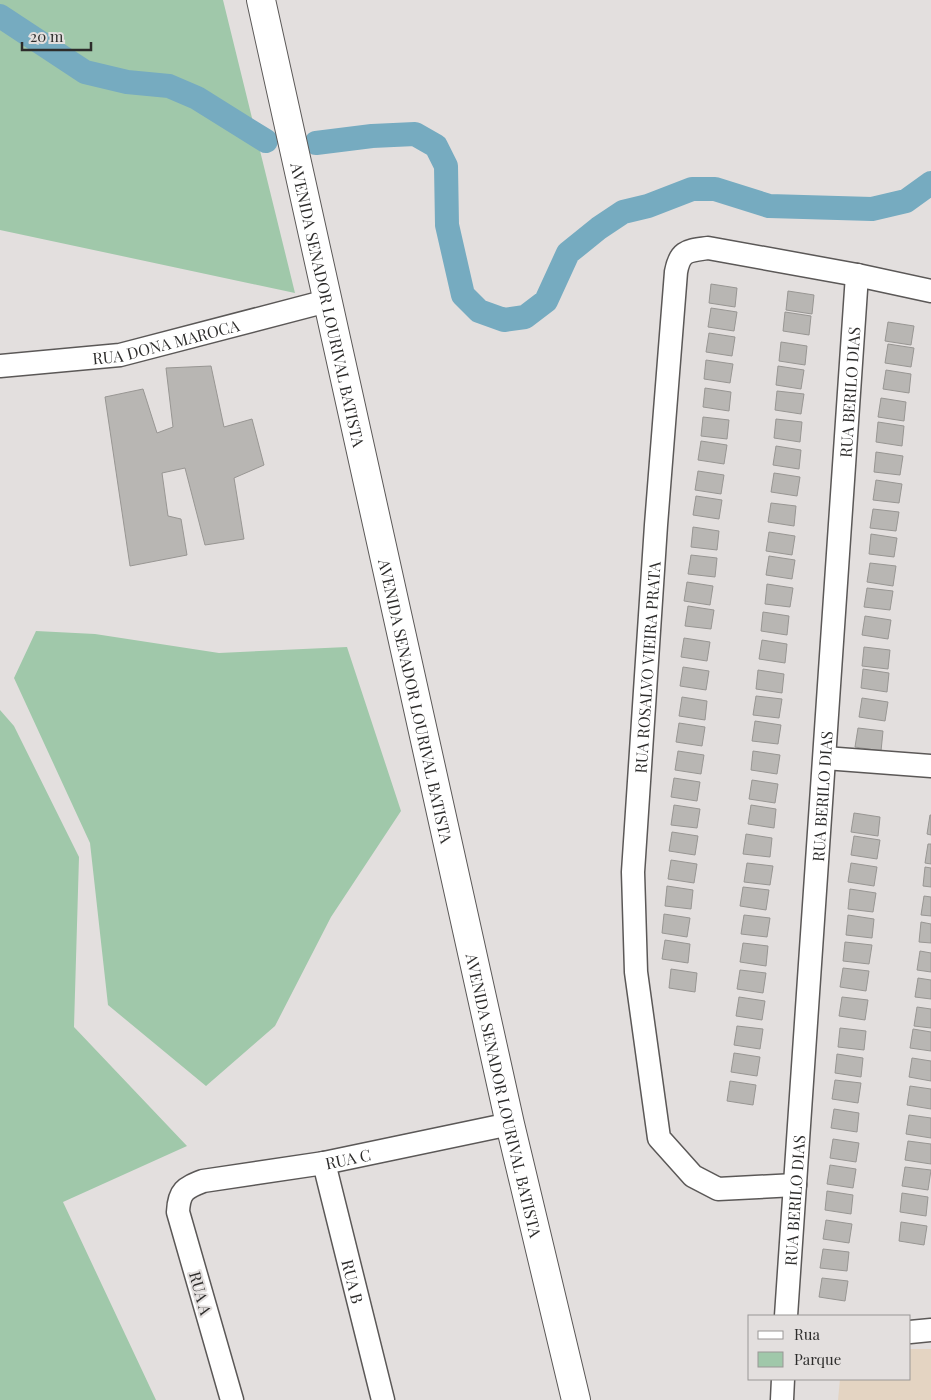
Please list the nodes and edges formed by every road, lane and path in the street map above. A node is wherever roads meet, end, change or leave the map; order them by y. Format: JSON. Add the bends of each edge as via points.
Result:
{"nodes":[{"id":1,"x":261,"y":0,"type":"edge"},
{"id":2,"x":857,"y":275,"type":"junction"},
{"id":3,"x":931,"y":292,"type":"edge"},
{"id":4,"x":327,"y":302,"type":"junction"},
{"id":5,"x":0,"y":366,"type":"edge"},
{"id":6,"x":825,"y":758,"type":"junction"},
{"id":7,"x":931,"y":766,"type":"edge"},
{"id":8,"x":510,"y":1124,"type":"junction"},
{"id":9,"x":324,"y":1163,"type":"junction"},
{"id":10,"x":795,"y":1185,"type":"junction"},
{"id":11,"x":187,"y":1188,"type":"joint"},
{"id":12,"x":786,"y":1315,"type":"edge"},
{"id":13,"x":931,"y":1330,"type":"edge"},
{"id":14,"x":911,"y":1332,"type":"edge"},
{"id":15,"x":783,"y":1380,"type":"edge"},
{"id":16,"x":232,"y":1400,"type":"edge"},
{"id":17,"x":383,"y":1400,"type":"edge"},
{"id":18,"x":576,"y":1400,"type":"edge"},
{"id":19,"x":782,"y":1400,"type":"edge"}],
"edges":[{"from":1,"to":4,"type":"street","name":"AVENIDA SENADOR LOURIVAL BATISTA"},
{"from":2,"to":3,"type":"street"},
{"from":2,"to":6,"type":"street","name":"RUA BERILO DIAS"},
{"from":2,"to":10,"type":"street","name":"RUA ROSALVO VIEIRA PRATA","via":[[708,248],[693,250],[678,260],[656,525],[633,872],[636,972],[659,1138],[694,1176],[718,1189]]},
{"from":4,"to":5,"type":"street","name":"RUA DONA MAROCA","via":[[120,355]]},
{"from":4,"to":8,"type":"street","name":"AVENIDA SENADOR LOURIVAL BATISTA"},
{"from":6,"to":7,"type":"street"},
{"from":6,"to":10,"type":"street","name":"RUA BERILO DIAS"},
{"from":8,"to":9,"type":"street","name":"RUA C"},
{"from":8,"to":18,"type":"street","name":"AVENIDA SENADOR LOURIVAL BATISTA"},
{"from":9,"to":11,"type":"street","name":"RUA C","via":[[203,1180]]},
{"from":9,"to":17,"type":"street","name":"RUA B"},
{"from":10,"to":12,"type":"street","name":"RUA BERILO DIAS"},
{"from":11,"to":16,"type":"street","name":"RUA A","via":[[178,1199],[178,1212]]},
{"from":13,"to":14,"type":"street"},
{"from":15,"to":19,"type":"street"}]}
